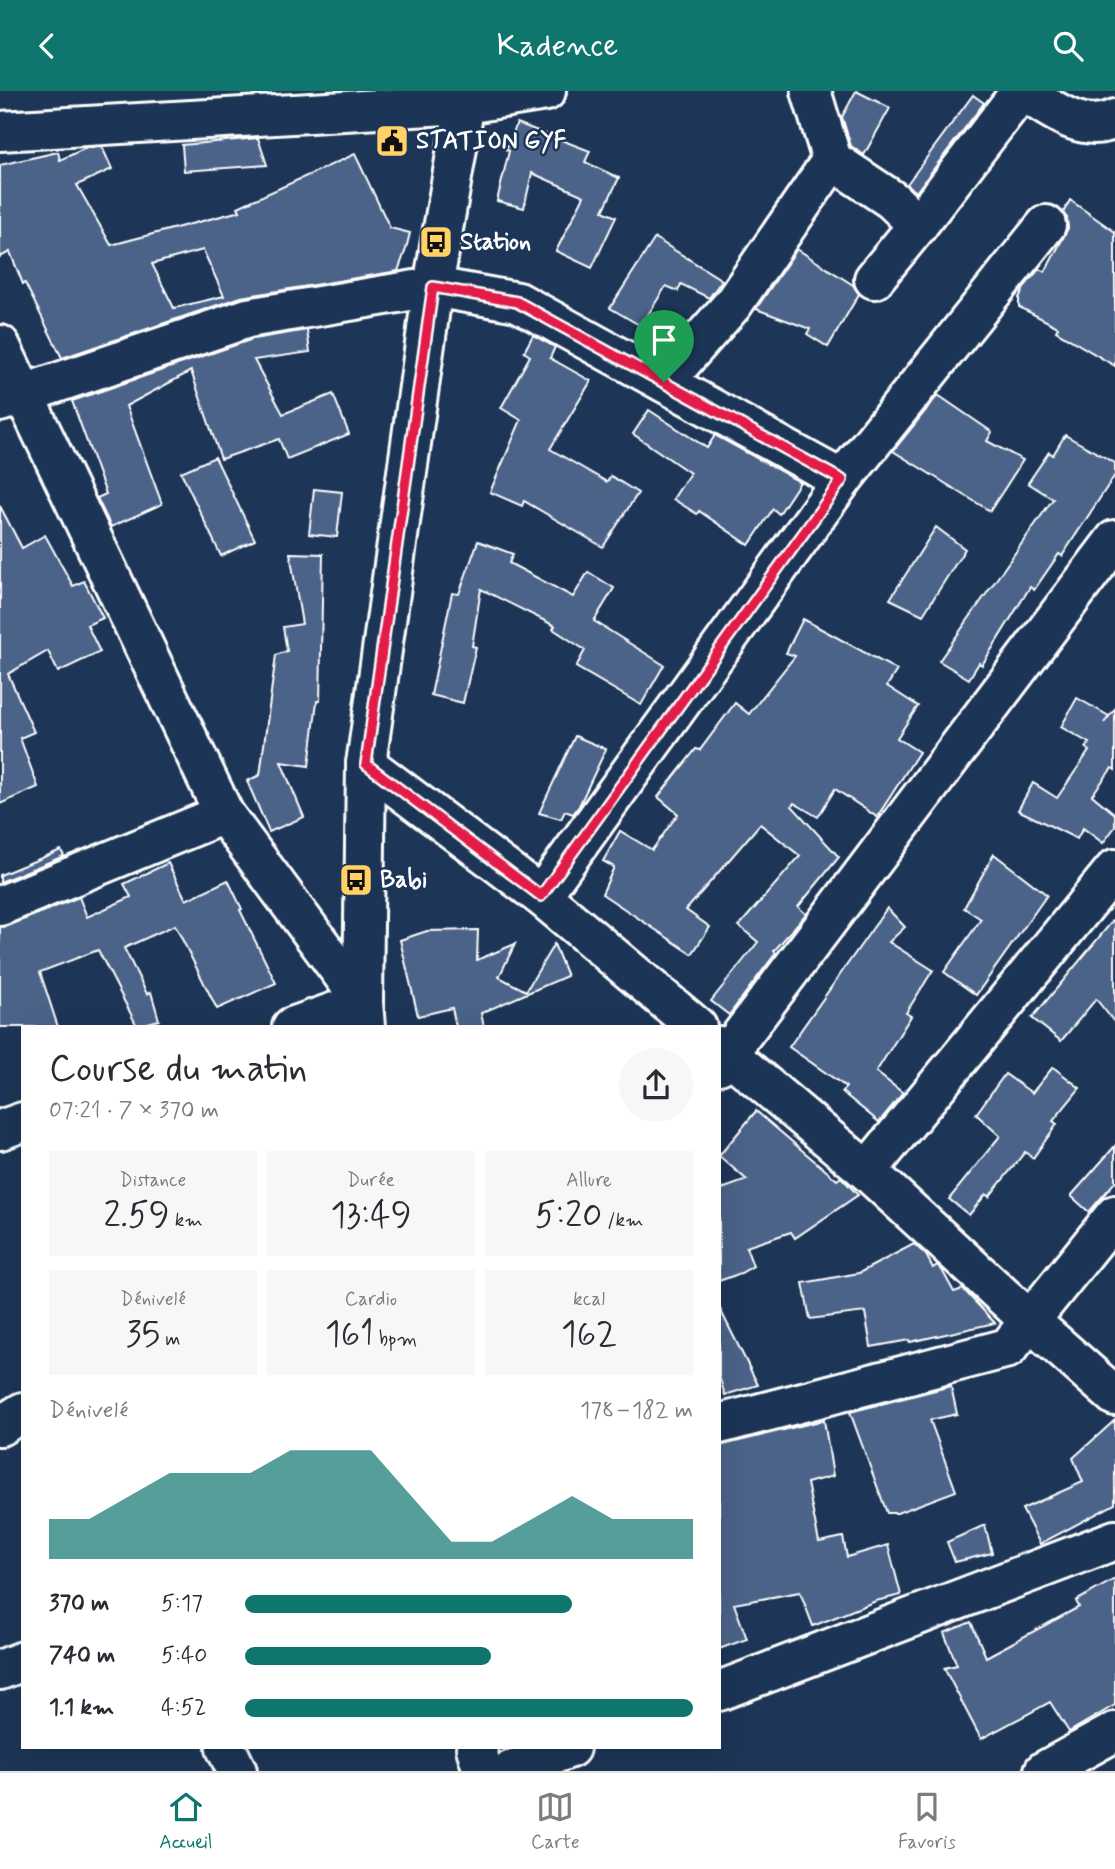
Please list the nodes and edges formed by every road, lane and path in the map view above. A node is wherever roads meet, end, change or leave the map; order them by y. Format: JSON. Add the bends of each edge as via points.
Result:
{"nodes":[{"id":1,"x":546,"y":91,"type":"edge"},
{"id":2,"x":811,"y":91,"type":"edge"},
{"id":3,"x":1022,"y":91,"type":"edge"},
{"id":4,"x":466,"y":97,"type":"edge"},
{"id":5,"x":1115,"y":119,"type":"edge"},
{"id":6,"x":0,"y":131,"type":"edge"},
{"id":7,"x":832,"y":160,"type":"junction"},
{"id":8,"x":918,"y":225,"type":"junction"},
{"id":9,"x":1046,"y":225,"type":"dead end"},
{"id":10,"x":874,"y":279,"type":"dead end"},
{"id":11,"x":433,"y":287,"type":"junction"},
{"id":12,"x":0,"y":345,"type":"edge"},
{"id":13,"x":664,"y":382,"type":"junction"},
{"id":14,"x":11,"y":397,"type":"edge"},
{"id":15,"x":842,"y":480,"type":"junction"},
{"id":16,"x":1115,"y":540,"type":"edge"},
{"id":17,"x":366,"y":764,"type":"junction"},
{"id":18,"x":224,"y":814,"type":"junction"},
{"id":19,"x":1115,"y":869,"type":"edge"},
{"id":20,"x":541,"y":896,"type":"junction"},
{"id":21,"x":0,"y":906,"type":"edge"},
{"id":22,"x":364,"y":1015,"type":"edge"},
{"id":23,"x":304,"y":1025,"type":"edge"},
{"id":24,"x":695,"y":1025,"type":"edge"},
{"id":25,"x":722,"y":1055,"type":"edge"},
{"id":26,"x":21,"y":1123,"type":"edge"},
{"id":27,"x":0,"y":1130,"type":"edge"},
{"id":28,"x":867,"y":1171,"type":"junction"},
{"id":29,"x":1115,"y":1215,"type":"edge"},
{"id":30,"x":1030,"y":1320,"type":"junction"},
{"id":31,"x":1115,"y":1396,"type":"edge"},
{"id":32,"x":21,"y":1413,"type":"edge"},
{"id":33,"x":721,"y":1423,"type":"edge"},
{"id":34,"x":0,"y":1426,"type":"edge"},
{"id":35,"x":1115,"y":1540,"type":"edge"},
{"id":36,"x":21,"y":1662,"type":"edge"},
{"id":37,"x":0,"y":1670,"type":"edge"},
{"id":38,"x":721,"y":1690,"type":"edge"},
{"id":39,"x":1115,"y":1732,"type":"edge"},
{"id":40,"x":226,"y":1749,"type":"edge"},
{"id":41,"x":476,"y":1749,"type":"edge"},
{"id":42,"x":567,"y":1749,"type":"edge"},
{"id":43,"x":237,"y":1771,"type":"edge"},
{"id":44,"x":483,"y":1771,"type":"edge"},
{"id":45,"x":510,"y":1771,"type":"edge"},
{"id":46,"x":1044,"y":1771,"type":"edge"}],
"edges":[{"from":1,"to":4,"type":"street"},
{"from":2,"to":7,"type":"street"},
{"from":3,"to":5,"type":"street","via":[[1083,124]]},
{"from":3,"to":8,"type":"street"},
{"from":4,"to":6,"type":"street"},
{"from":4,"to":11,"type":"street"},
{"from":7,"to":8,"type":"street","via":[[892,200]]},
{"from":7,"to":13,"type":"street","via":[[733,305]]},
{"from":8,"to":10,"type":"street"},
{"from":9,"to":15,"type":"street"},
{"from":11,"to":13,"type":"street","via":[[517,302]]},
{"from":11,"to":14,"type":"street","via":[[248,318]]},
{"from":11,"to":17,"type":"street"},
{"from":12,"to":14,"type":"street"},
{"from":13,"to":15,"type":"street"},
{"from":14,"to":18,"type":"street"},
{"from":15,"to":20,"type":"street"},
{"from":16,"to":25,"type":"street"},
{"from":17,"to":20,"type":"street"},
{"from":17,"to":22,"type":"street"},
{"from":18,"to":21,"type":"street"},
{"from":18,"to":22,"type":"street"},
{"from":19,"to":28,"type":"street"},
{"from":20,"to":24,"type":"street"},
{"from":22,"to":23,"type":"street"},
{"from":25,"to":28,"type":"street"},
{"from":26,"to":27,"type":"street"},
{"from":28,"to":30,"type":"street"},
{"from":29,"to":30,"type":"street"},
{"from":30,"to":31,"type":"street"},
{"from":30,"to":33,"type":"street","via":[[1008,1348]]},
{"from":32,"to":34,"type":"street"},
{"from":35,"to":38,"type":"street"},
{"from":36,"to":37,"type":"street"},
{"from":39,"to":46,"type":"street"},
{"from":40,"to":43,"type":"street"},
{"from":41,"to":44,"type":"street"},
{"from":42,"to":45,"type":"street"}]}
